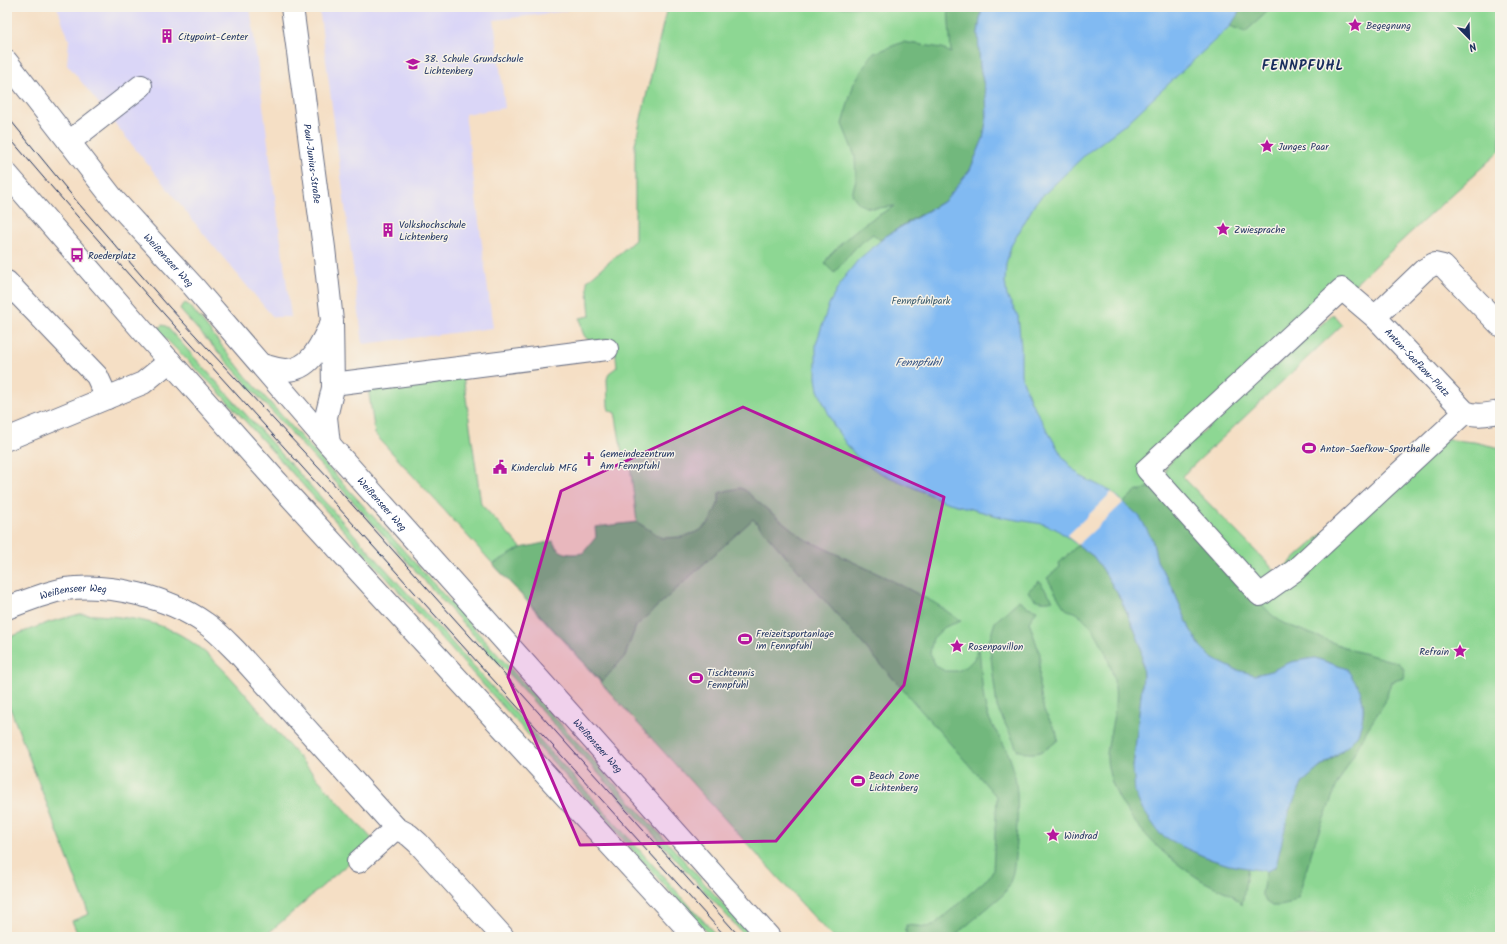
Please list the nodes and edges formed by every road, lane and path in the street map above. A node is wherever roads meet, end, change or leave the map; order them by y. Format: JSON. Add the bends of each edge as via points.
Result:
{"nodes":[{"id":1,"x":292,"y":7,"type":"edge"},
{"id":2,"x":7,"y":62,"type":"edge"},
{"id":3,"x":141,"y":86,"type":"dead end"},
{"id":4,"x":69,"y":142,"type":"junction"},
{"id":5,"x":7,"y":174,"type":"edge"},
{"id":6,"x":7,"y":282,"type":"edge"},
{"id":7,"x":1375,"y":317,"type":"junction"},
{"id":8,"x":332,"y":321,"type":"junction"},
{"id":9,"x":1500,"y":325,"type":"edge"},
{"id":10,"x":608,"y":349,"type":"dead end"},
{"id":11,"x":170,"y":361,"type":"junction"},
{"id":12,"x":262,"y":365,"type":"junction"},
{"id":13,"x":333,"y":384,"type":"junction"},
{"id":14,"x":106,"y":398,"type":"junction"},
{"id":15,"x":1465,"y":412,"type":"junction"},
{"id":16,"x":1500,"y":412,"type":"edge"},
{"id":17,"x":7,"y":439,"type":"edge"},
{"id":18,"x":329,"y":444,"type":"junction"},
{"id":19,"x":7,"y":608,"type":"edge"},
{"id":20,"x":396,"y":828,"type":"junction"},
{"id":21,"x":358,"y":862,"type":"dead end"},
{"id":22,"x":503,"y":937,"type":"edge"},
{"id":23,"x":695,"y":937,"type":"edge"},
{"id":24,"x":769,"y":937,"type":"edge"}],
"edges":[{"from":1,"to":8,"type":"main road","name":"Paul-Junius-Straße"},
{"from":2,"to":4,"type":"main road","name":"Weißenseer Weg"},
{"from":3,"to":4,"type":"main road"},
{"from":4,"to":12,"type":"main road","name":"Weißenseer Weg","via":[[115,201]]},
{"from":5,"to":11,"type":"main road"},
{"from":6,"to":14,"type":"main road","via":[[97,376]]},
{"from":7,"to":9,"type":"main road","via":[[1424,270],[1434,264],[1443,266]]},
{"from":7,"to":15,"type":"main road","name":"Anton-Saefkow-Platz"},
{"from":7,"to":15,"type":"main road","name":"Anton-Saefkow-Platz","via":[[1342,289],[1147,469],[1260,595],[1294,571]]},
{"from":8,"to":12,"type":"main road","via":[[315,355],[296,369],[286,370]]},
{"from":8,"to":13,"type":"main road","name":"Paul-Junius-Straße"},
{"from":10,"to":13,"type":"main road"},
{"from":11,"to":14,"type":"main road","via":[[143,383]]},
{"from":11,"to":23,"type":"main road","via":[[286,492]]},
{"from":12,"to":18,"type":"main road","name":"Weißenseer Weg"},
{"from":13,"to":18,"type":"main road","name":"Paul-Junius-Straße","via":[[326,417]]},
{"from":14,"to":17,"type":"main road"},
{"from":15,"to":16,"type":"main road","via":[[1482,415]]},
{"from":18,"to":24,"type":"main road","name":"Weißenseer Weg"},
{"from":19,"to":20,"type":"main road","name":"Weißenseer Weg","via":[[42,595],[65,590],[100,588],[147,597],[188,612],[222,636]]},
{"from":20,"to":21,"type":"main road"},
{"from":20,"to":22,"type":"main road","name":"Weißenseer Weg","via":[[418,843]]}]}
